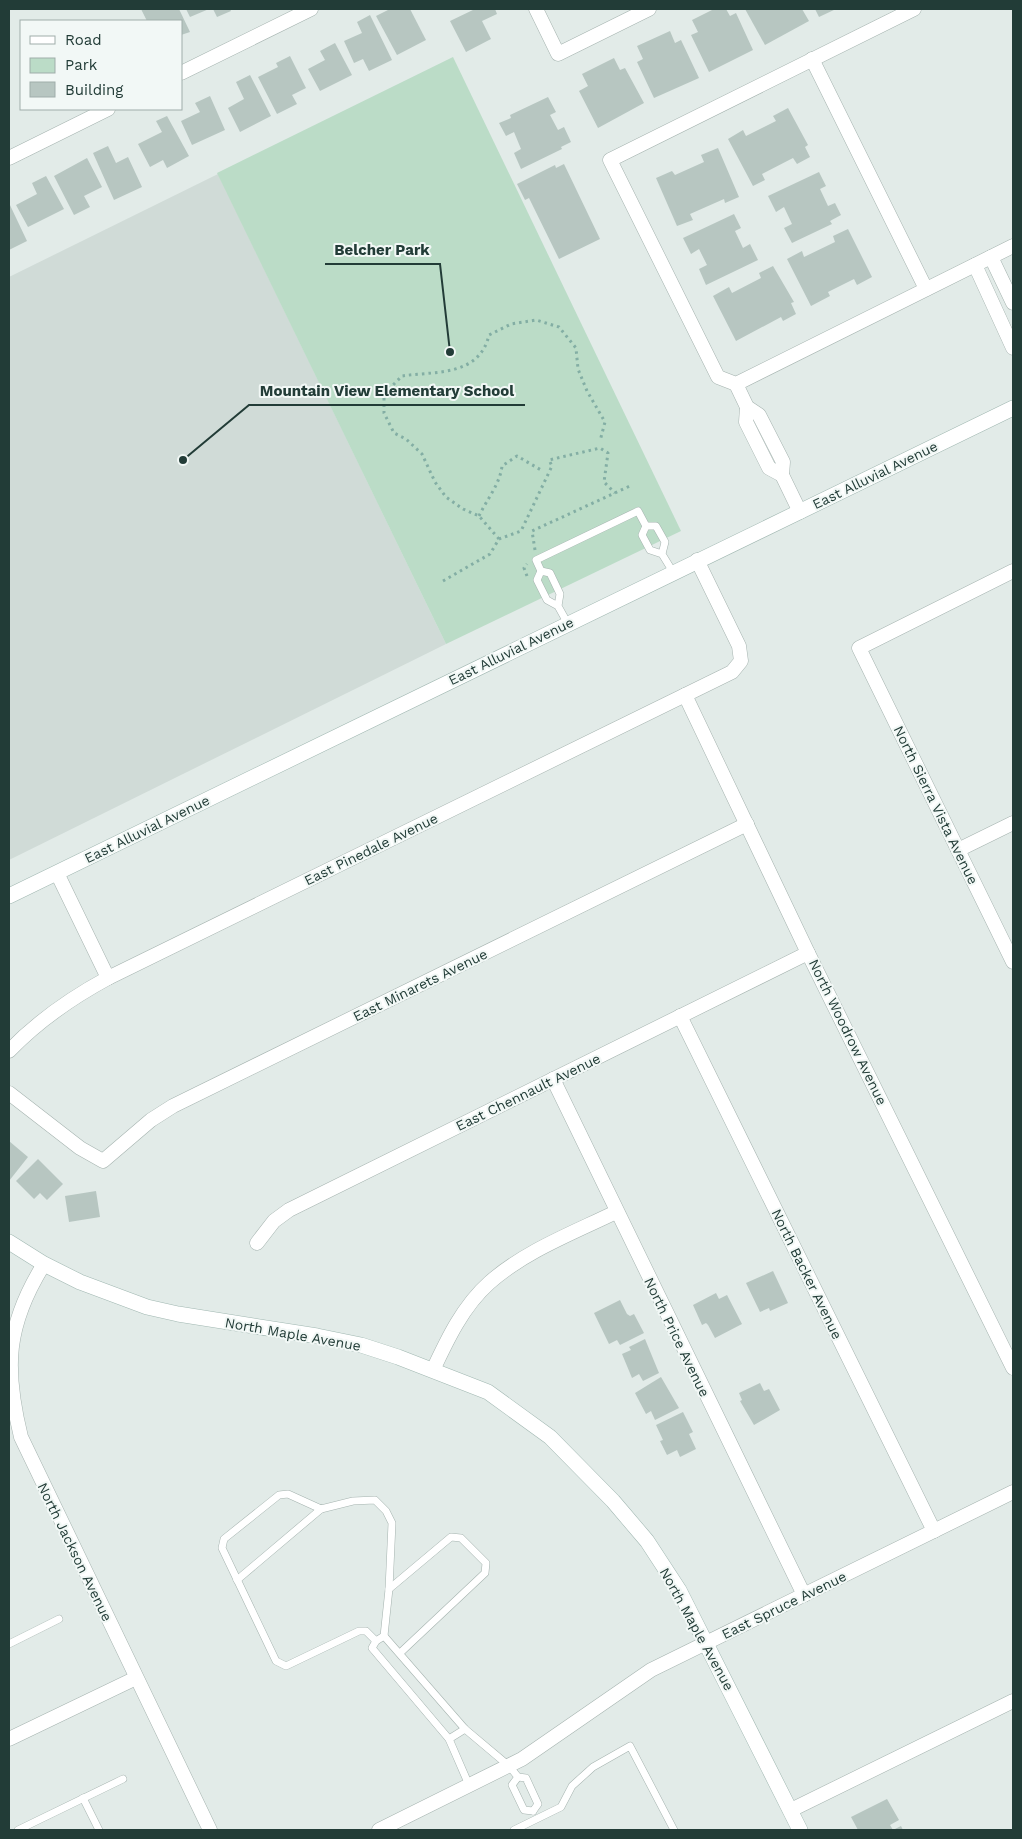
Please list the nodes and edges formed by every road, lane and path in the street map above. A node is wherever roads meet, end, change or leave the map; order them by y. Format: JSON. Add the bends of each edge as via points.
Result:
{"nodes":[{"id":1,"x":311,"y":9,"type":"edge"},
{"id":2,"x":536,"y":9,"type":"edge"},
{"id":3,"x":649,"y":9,"type":"edge"},
{"id":4,"x":914,"y":9,"type":"edge"},
{"id":5,"x":812,"y":59,"type":"junction"},
{"id":6,"x":182,"y":73,"type":"edge"},
{"id":7,"x":106,"y":110,"type":"edge"},
{"id":8,"x":9,"y":158,"type":"edge"},
{"id":9,"x":1013,"y":246,"type":"edge"},
{"id":10,"x":991,"y":257,"type":"junction"},
{"id":11,"x":974,"y":265,"type":"junction"},
{"id":12,"x":926,"y":289,"type":"junction"},
{"id":13,"x":1013,"y":303,"type":"edge"},
{"id":14,"x":1013,"y":348,"type":"edge"},
{"id":15,"x":736,"y":384,"type":"junction"},
{"id":16,"x":1013,"y":408,"type":"edge"},
{"id":17,"x":600,"y":441,"type":"dead end"},
{"id":18,"x":541,"y":470,"type":"dead end"},
{"id":19,"x":630,"y":486,"type":"dead end"},
{"id":20,"x":616,"y":492,"type":"junction"},
{"id":21,"x":800,"y":512,"type":"junction"},
{"id":22,"x":479,"y":516,"type":"junction"},
{"id":23,"x":646,"y":526,"type":"junction"},
{"id":24,"x":498,"y":539,"type":"junction"},
{"id":25,"x":662,"y":554,"type":"junction"},
{"id":26,"x":697,"y":560,"type":"junction"},
{"id":27,"x":541,"y":571,"type":"junction"},
{"id":28,"x":672,"y":572,"type":"junction"},
{"id":29,"x":1013,"y":572,"type":"edge"},
{"id":30,"x":443,"y":581,"type":"dead end"},
{"id":31,"x":528,"y":581,"type":"dead end"},
{"id":32,"x":558,"y":606,"type":"junction"},
{"id":33,"x":568,"y":624,"type":"junction"},
{"id":34,"x":685,"y":695,"type":"junction"},
{"id":35,"x":1013,"y":823,"type":"edge"},
{"id":36,"x":747,"y":824,"type":"junction"},
{"id":37,"x":958,"y":850,"type":"junction"},
{"id":38,"x":57,"y":873,"type":"junction"},
{"id":39,"x":9,"y":896,"type":"edge"},
{"id":40,"x":808,"y":953,"type":"junction"},
{"id":41,"x":1013,"y":962,"type":"edge"},
{"id":42,"x":108,"y":978,"type":"junction"},
{"id":43,"x":680,"y":1016,"type":"junction"},
{"id":44,"x":9,"y":1051,"type":"edge"},
{"id":45,"x":552,"y":1079,"type":"junction"},
{"id":46,"x":9,"y":1093,"type":"edge"},
{"id":47,"x":616,"y":1212,"type":"junction"},
{"id":48,"x":9,"y":1242,"type":"edge"},
{"id":49,"x":257,"y":1243,"type":"dead end"},
{"id":50,"x":44,"y":1264,"type":"junction"},
{"id":51,"x":10,"y":1351,"type":"edge"},
{"id":52,"x":1013,"y":1368,"type":"edge"},
{"id":53,"x":433,"y":1370,"type":"junction"},
{"id":54,"x":12,"y":1418,"type":"edge"},
{"id":55,"x":1013,"y":1492,"type":"edge"},
{"id":56,"x":321,"y":1509,"type":"junction"},
{"id":57,"x":934,"y":1531,"type":"junction"},
{"id":58,"x":237,"y":1580,"type":"junction"},
{"id":59,"x":389,"y":1589,"type":"junction"},
{"id":60,"x":804,"y":1595,"type":"junction"},
{"id":61,"x":59,"y":1619,"type":"dead end"},
{"id":62,"x":384,"y":1636,"type":"junction"},
{"id":63,"x":376,"y":1640,"type":"junction"},
{"id":64,"x":707,"y":1642,"type":"junction"},
{"id":65,"x":9,"y":1644,"type":"edge"},
{"id":66,"x":400,"y":1653,"type":"junction"},
{"id":67,"x":136,"y":1678,"type":"junction"},
{"id":68,"x":1013,"y":1701,"type":"edge"},
{"id":69,"x":466,"y":1729,"type":"junction"},
{"id":70,"x":9,"y":1739,"type":"edge"},
{"id":71,"x":449,"y":1739,"type":"junction"},
{"id":72,"x":509,"y":1766,"type":"junction"},
{"id":73,"x":518,"y":1777,"type":"junction"},
{"id":74,"x":123,"y":1778,"type":"dead end"},
{"id":75,"x":469,"y":1785,"type":"junction"},
{"id":76,"x":83,"y":1798,"type":"junction"},
{"id":77,"x":790,"y":1810,"type":"junction"},
{"id":78,"x":533,"y":1811,"type":"junction"},
{"id":79,"x":536,"y":1820,"type":"junction"},
{"id":80,"x":18,"y":1830,"type":"edge"},
{"id":81,"x":99,"y":1830,"type":"edge"},
{"id":82,"x":210,"y":1830,"type":"edge"},
{"id":83,"x":379,"y":1830,"type":"edge"},
{"id":84,"x":514,"y":1830,"type":"edge"},
{"id":85,"x":674,"y":1830,"type":"edge"},
{"id":86,"x":800,"y":1830,"type":"edge"}],
"edges":[{"from":1,"to":6,"type":"street"},
{"from":2,"to":3,"type":"street","via":[[558,54]]},
{"from":4,"to":5,"type":"street"},
{"from":5,"to":12,"type":"street"},
{"from":5,"to":15,"type":"street","via":[[610,160],[718,377]]},
{"from":7,"to":8,"type":"street"},
{"from":9,"to":10,"type":"street"},
{"from":10,"to":11,"type":"street"},
{"from":10,"to":13,"type":"street"},
{"from":11,"to":12,"type":"street"},
{"from":11,"to":14,"type":"street"},
{"from":12,"to":15,"type":"street"},
{"from":15,"to":21,"type":"street","via":[[747,407],[746,422],[769,468],[782,475]]},
{"from":16,"to":21,"type":"main road","name":"East Alluvial Avenue"},
{"from":17,"to":22,"type":"path","via":[[605,422],[578,369],[576,348],[559,327],[536,320],[510,324],[489,335],[486,349],[474,361],[450,372],[402,376],[384,394],[384,413],[394,433],[422,454],[446,497]]},
{"from":18,"to":22,"type":"path","via":[[516,456],[502,466],[500,479],[489,493]]},
{"from":19,"to":20,"type":"path"},
{"from":20,"to":24,"type":"path","via":[[604,482],[608,453],[600,448],[550,460],[552,466],[521,531]]},
{"from":20,"to":31,"type":"path","via":[[532,531],[535,551],[524,568]]},
{"from":21,"to":26,"type":"main road","name":"East Alluvial Avenue"},
{"from":22,"to":24,"type":"path"},
{"from":23,"to":25,"type":"lane","via":[[642,535],[650,550]]},
{"from":23,"to":25,"type":"lane","via":[[656,526],[665,542]]},
{"from":23,"to":27,"type":"lane","via":[[638,511],[536,560]]},
{"from":24,"to":30,"type":"path","via":[[490,554]]},
{"from":25,"to":28,"type":"lane"},
{"from":26,"to":28,"type":"main road","name":"East Alluvial Avenue"},
{"from":26,"to":34,"type":"street","name":"East Pinedale Avenue","via":[[739,646],[741,661],[732,672]]},
{"from":27,"to":32,"type":"lane","via":[[550,573],[554,580],[560,594]]},
{"from":27,"to":32,"type":"lane","via":[[537,580],[547,600]]},
{"from":28,"to":33,"type":"main road","name":"East Alluvial Avenue"},
{"from":29,"to":37,"type":"street","name":"North Sierra Vista Avenue","via":[[859,648]]},
{"from":32,"to":33,"type":"lane"},
{"from":33,"to":38,"type":"main road","name":"East Alluvial Avenue"},
{"from":34,"to":36,"type":"street","name":"North Woodrow Avenue"},
{"from":34,"to":42,"type":"street","name":"East Pinedale Avenue"},
{"from":35,"to":37,"type":"street"},
{"from":36,"to":40,"type":"street","name":"North Woodrow Avenue"},
{"from":36,"to":46,"type":"street","name":"East Minarets Avenue","via":[[173,1106],[103,1160],[80,1148]]},
{"from":37,"to":41,"type":"street","name":"North Sierra Vista Avenue"},
{"from":38,"to":39,"type":"main road","name":"East Alluvial Avenue"},
{"from":38,"to":42,"type":"street"},
{"from":40,"to":43,"type":"street","name":"East Chennault Avenue"},
{"from":40,"to":52,"type":"street","name":"North Woodrow Avenue"},
{"from":42,"to":44,"type":"street","name":"East Pinedale Avenue","via":[[43,1019]]},
{"from":43,"to":45,"type":"street","name":"East Chennault Avenue"},
{"from":43,"to":57,"type":"street","name":"North Backer Avenue"},
{"from":45,"to":47,"type":"street","name":"North Price Avenue"},
{"from":45,"to":49,"type":"street","name":"East Chennault Avenue","via":[[289,1210],[274,1221]]},
{"from":47,"to":53,"type":"street","via":[[516,1262],[488,1284],[465,1311]]},
{"from":47,"to":60,"type":"street","name":"North Price Avenue"},
{"from":48,"to":50,"type":"main road","name":"North Maple Avenue"},
{"from":50,"to":51,"type":"street","name":"North Jackson Avenue","via":[[17,1316]]},
{"from":50,"to":53,"type":"main road","name":"North Maple Avenue","via":[[80,1282],[147,1307],[360,1345]]},
{"from":51,"to":54,"type":"street","name":"North Jackson Avenue"},
{"from":53,"to":64,"type":"main road","name":"North Maple Avenue","via":[[488,1392],[550,1437],[647,1541]]},
{"from":54,"to":67,"type":"street","name":"North Jackson Avenue"},
{"from":55,"to":57,"type":"street","name":"East Spruce Avenue"},
{"from":56,"to":58,"type":"lane"},
{"from":56,"to":58,"type":"lane","via":[[288,1494],[280,1495],[224,1539],[222,1548]]},
{"from":56,"to":59,"type":"lane","via":[[353,1501],[375,1500],[386,1511],[392,1523]]},
{"from":57,"to":60,"type":"street","name":"East Spruce Avenue"},
{"from":58,"to":63,"type":"lane","via":[[276,1661],[286,1666],[359,1631]]},
{"from":59,"to":62,"type":"lane"},
{"from":59,"to":66,"type":"lane","via":[[451,1537],[461,1538],[486,1563],[485,1573]]},
{"from":60,"to":64,"type":"street","name":"East Spruce Avenue"},
{"from":61,"to":65,"type":"lane"},
{"from":62,"to":63,"type":"lane"},
{"from":62,"to":66,"type":"lane"},
{"from":63,"to":71,"type":"lane","via":[[372,1648]]},
{"from":64,"to":72,"type":"street","name":"East Spruce Avenue","via":[[650,1670]]},
{"from":64,"to":77,"type":"main road","name":"North Maple Avenue"},
{"from":66,"to":69,"type":"lane"},
{"from":67,"to":70,"type":"street"},
{"from":67,"to":82,"type":"street","name":"North Jackson Avenue"},
{"from":68,"to":77,"type":"street"},
{"from":69,"to":71,"type":"lane"},
{"from":69,"to":72,"type":"lane"},
{"from":71,"to":75,"type":"lane"},
{"from":72,"to":73,"type":"lane"},
{"from":72,"to":75,"type":"street","name":"East Spruce Avenue"},
{"from":73,"to":78,"type":"lane","via":[[526,1778],[534,1794],[538,1804]]},
{"from":73,"to":78,"type":"lane","via":[[512,1785],[524,1810]]},
{"from":74,"to":76,"type":"lane"},
{"from":75,"to":83,"type":"street","name":"East Spruce Avenue"},
{"from":76,"to":80,"type":"lane"},
{"from":76,"to":81,"type":"lane"},
{"from":77,"to":86,"type":"main road","name":"North Maple Avenue"},
{"from":78,"to":79,"type":"lane"},
{"from":79,"to":84,"type":"lane"},
{"from":79,"to":85,"type":"lane","via":[[561,1807],[572,1786],[593,1767],[630,1746]]}]}
